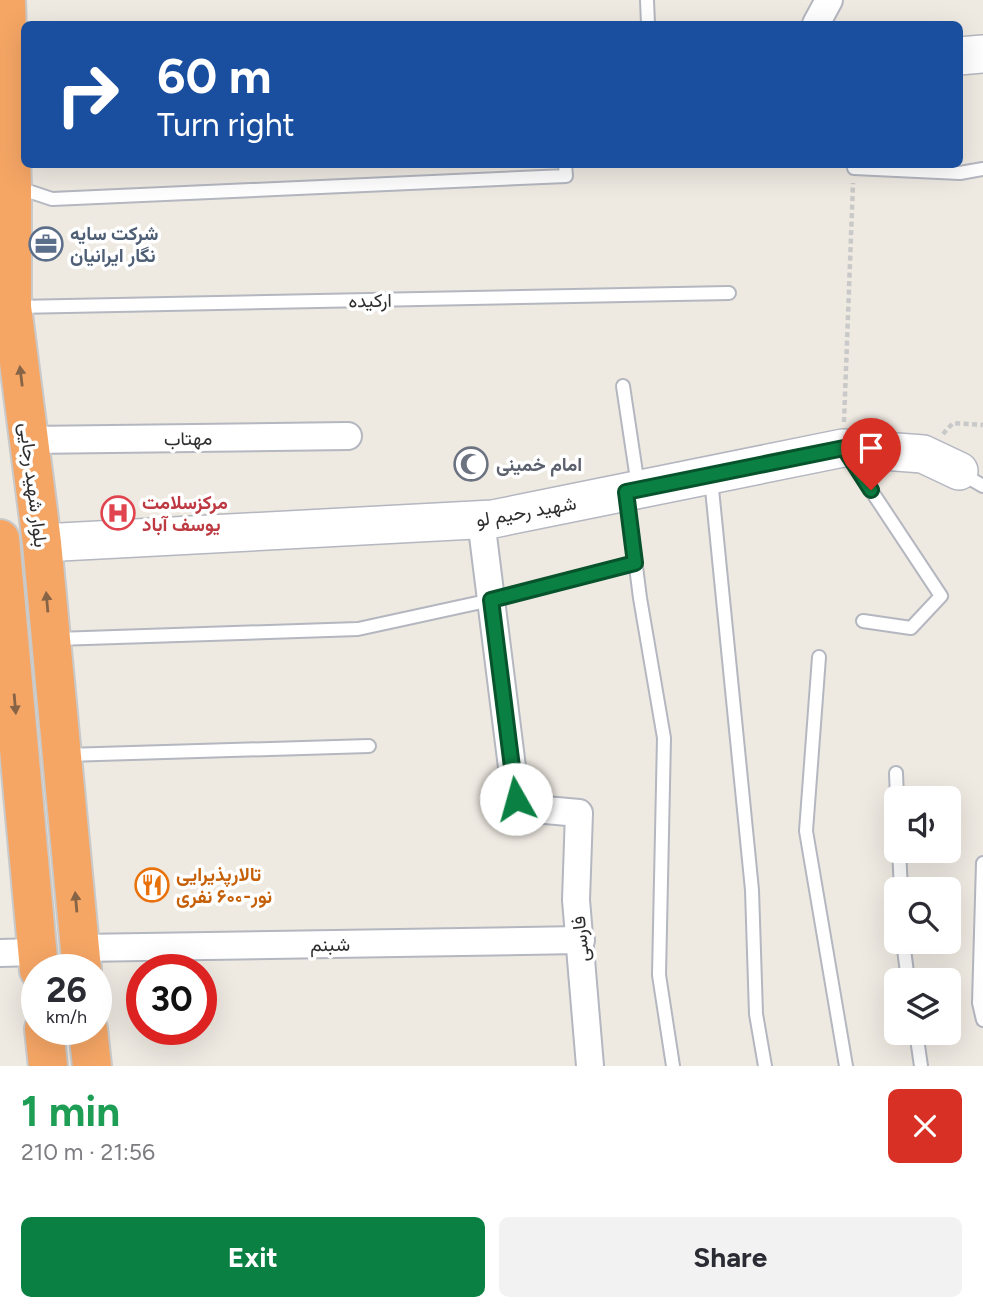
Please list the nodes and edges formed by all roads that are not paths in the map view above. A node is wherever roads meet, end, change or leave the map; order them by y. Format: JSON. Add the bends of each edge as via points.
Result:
{"nodes":[{"id":1,"x":6,"y":0,"type":"edge"},
{"id":2,"x":647,"y":0,"type":"edge"},
{"id":3,"x":829,"y":0,"type":"edge"},
{"id":4,"x":648,"y":21,"type":"edge"},
{"id":5,"x":818,"y":21,"type":"edge"},
{"id":6,"x":983,"y":54,"type":"edge"},
{"id":7,"x":963,"y":56,"type":"edge"},
{"id":8,"x":11,"y":87,"type":"edge"},
{"id":9,"x":854,"y":168,"type":"road end"},
{"id":10,"x":983,"y":169,"type":"edge"},
{"id":11,"x":566,"y":170,"type":"edge"},
{"id":12,"x":6,"y":186,"type":"edge"},
{"id":13,"x":729,"y":293,"type":"dead end"},
{"id":14,"x":12,"y":307,"type":"junction"},
{"id":15,"x":623,"y":386,"type":"dead end"},
{"id":16,"x":348,"y":436,"type":"dead end"},
{"id":17,"x":29,"y":440,"type":"junction"},
{"id":18,"x":844,"y":448,"type":"junction"},
{"id":19,"x":710,"y":475,"type":"junction"},
{"id":20,"x":971,"y":479,"type":"edge"},
{"id":21,"x":632,"y":491,"type":"junction"},
{"id":22,"x":481,"y":520,"type":"junction"},
{"id":23,"x":42,"y":543,"type":"junction"},
{"id":24,"x":1,"y":558,"type":"edge"},
{"id":25,"x":635,"y":563,"type":"junction"},
{"id":26,"x":491,"y":600,"type":"junction"},
{"id":27,"x":3,"y":609,"type":"edge"},
{"id":28,"x":863,"y":621,"type":"dead end"},
{"id":29,"x":51,"y":639,"type":"junction"},
{"id":30,"x":819,"y":657,"type":"dead end"},
{"id":31,"x":369,"y":746,"type":"dead end"},
{"id":32,"x":62,"y":755,"type":"junction"},
{"id":33,"x":10,"y":757,"type":"edge"},
{"id":34,"x":896,"y":773,"type":"dead end"},
{"id":35,"x":897,"y":786,"type":"edge"},
{"id":36,"x":983,"y":863,"type":"edge"},
{"id":37,"x":581,"y":940,"type":"junction"},
{"id":38,"x":0,"y":953,"type":"edge"},
{"id":39,"x":37,"y":954,"type":"edge"},
{"id":40,"x":81,"y":954,"type":"edge"},
{"id":41,"x":21,"y":957,"type":"edge"},
{"id":42,"x":112,"y":958,"type":"edge"},
{"id":43,"x":983,"y":1020,"type":"edge"},
{"id":44,"x":46,"y":1045,"type":"edge"},
{"id":45,"x":90,"y":1045,"type":"edge"},
{"id":46,"x":918,"y":1045,"type":"edge"},
{"id":47,"x":48,"y":1066,"type":"edge"},
{"id":48,"x":92,"y":1066,"type":"edge"},
{"id":49,"x":590,"y":1066,"type":"edge"},
{"id":50,"x":673,"y":1066,"type":"edge"},
{"id":51,"x":765,"y":1066,"type":"edge"},
{"id":52,"x":846,"y":1066,"type":"edge"},
{"id":53,"x":921,"y":1066,"type":"edge"}],
"edges":[{"from":1,"to":8,"type":"highway","name":"بلوار شهید رجایی"},
{"from":2,"to":4,"type":"lane"},
{"from":3,"to":5,"type":"street"},
{"from":6,"to":7,"type":"street"},
{"from":8,"to":12,"type":"highway","name":"بلوار شهید رجایی"},
{"from":9,"to":10,"type":"lane","via":[[960,173]]},
{"from":11,"to":12,"type":"lane","via":[[52,199]]},
{"from":12,"to":14,"type":"highway","name":"بلوار شهید رجایی"},
{"from":13,"to":14,"type":"lane","name":"ارکیده"},
{"from":17,"to":14,"type":"highway","name":"بلوار شهید رجایی","one_way":true},
{"from":15,"to":21,"type":"lane"},
{"from":16,"to":17,"type":"street","name":"مهتاب"},
{"from":17,"to":23,"type":"highway","name":"بلوار شهید رجایی"},
{"from":18,"to":19,"type":"street","name":"شهید رحیم لو"},
{"from":18,"to":20,"type":"street","name":"شهید رحیم لو","via":[[923,454]]},
{"from":18,"to":28,"type":"lane","via":[[941,596],[911,628]]},
{"from":19,"to":21,"type":"street","name":"شهید رحیم لو"},
{"from":19,"to":51,"type":"lane","via":[[752,890],[756,1014]]},
{"from":21,"to":22,"type":"street","name":"شهید رحیم لو"},
{"from":21,"to":25,"type":"lane"},
{"from":22,"to":23,"type":"street","name":"شهید رحیم لو"},
{"from":22,"to":26,"type":"street"},
{"from":29,"to":23,"type":"highway","name":"بلوار شهید رجایی","one_way":true},
{"from":24,"to":27,"type":"highway"},
{"from":25,"to":26,"type":"lane"},
{"from":25,"to":50,"type":"lane","via":[[664,738],[659,975]]},
{"from":26,"to":29,"type":"lane","via":[[358,629]]},
{"from":26,"to":37,"type":"street","name":"فارسی","via":[[516,799],[534,809],[579,813],[576,900]]},
{"from":27,"to":33,"type":"highway","one_way":true},
{"from":29,"to":32,"type":"highway","name":"بلوار شهید رجایی"},
{"from":30,"to":52,"type":"lane","via":[[806,831]]},
{"from":31,"to":32,"type":"lane"},
{"from":40,"to":32,"type":"highway","name":"بلوار شهید رجایی","one_way":true},
{"from":33,"to":39,"type":"highway"},
{"from":34,"to":35,"type":"lane"},
{"from":36,"to":43,"type":"lane","via":[[979,1003]]},
{"from":37,"to":42,"type":"street","name":"شبنم"},
{"from":37,"to":49,"type":"street","name":"فارسی"},
{"from":38,"to":41,"type":"street"},
{"from":44,"to":47,"type":"highway"},
{"from":45,"to":48,"type":"highway"},
{"from":46,"to":53,"type":"lane"}]}
